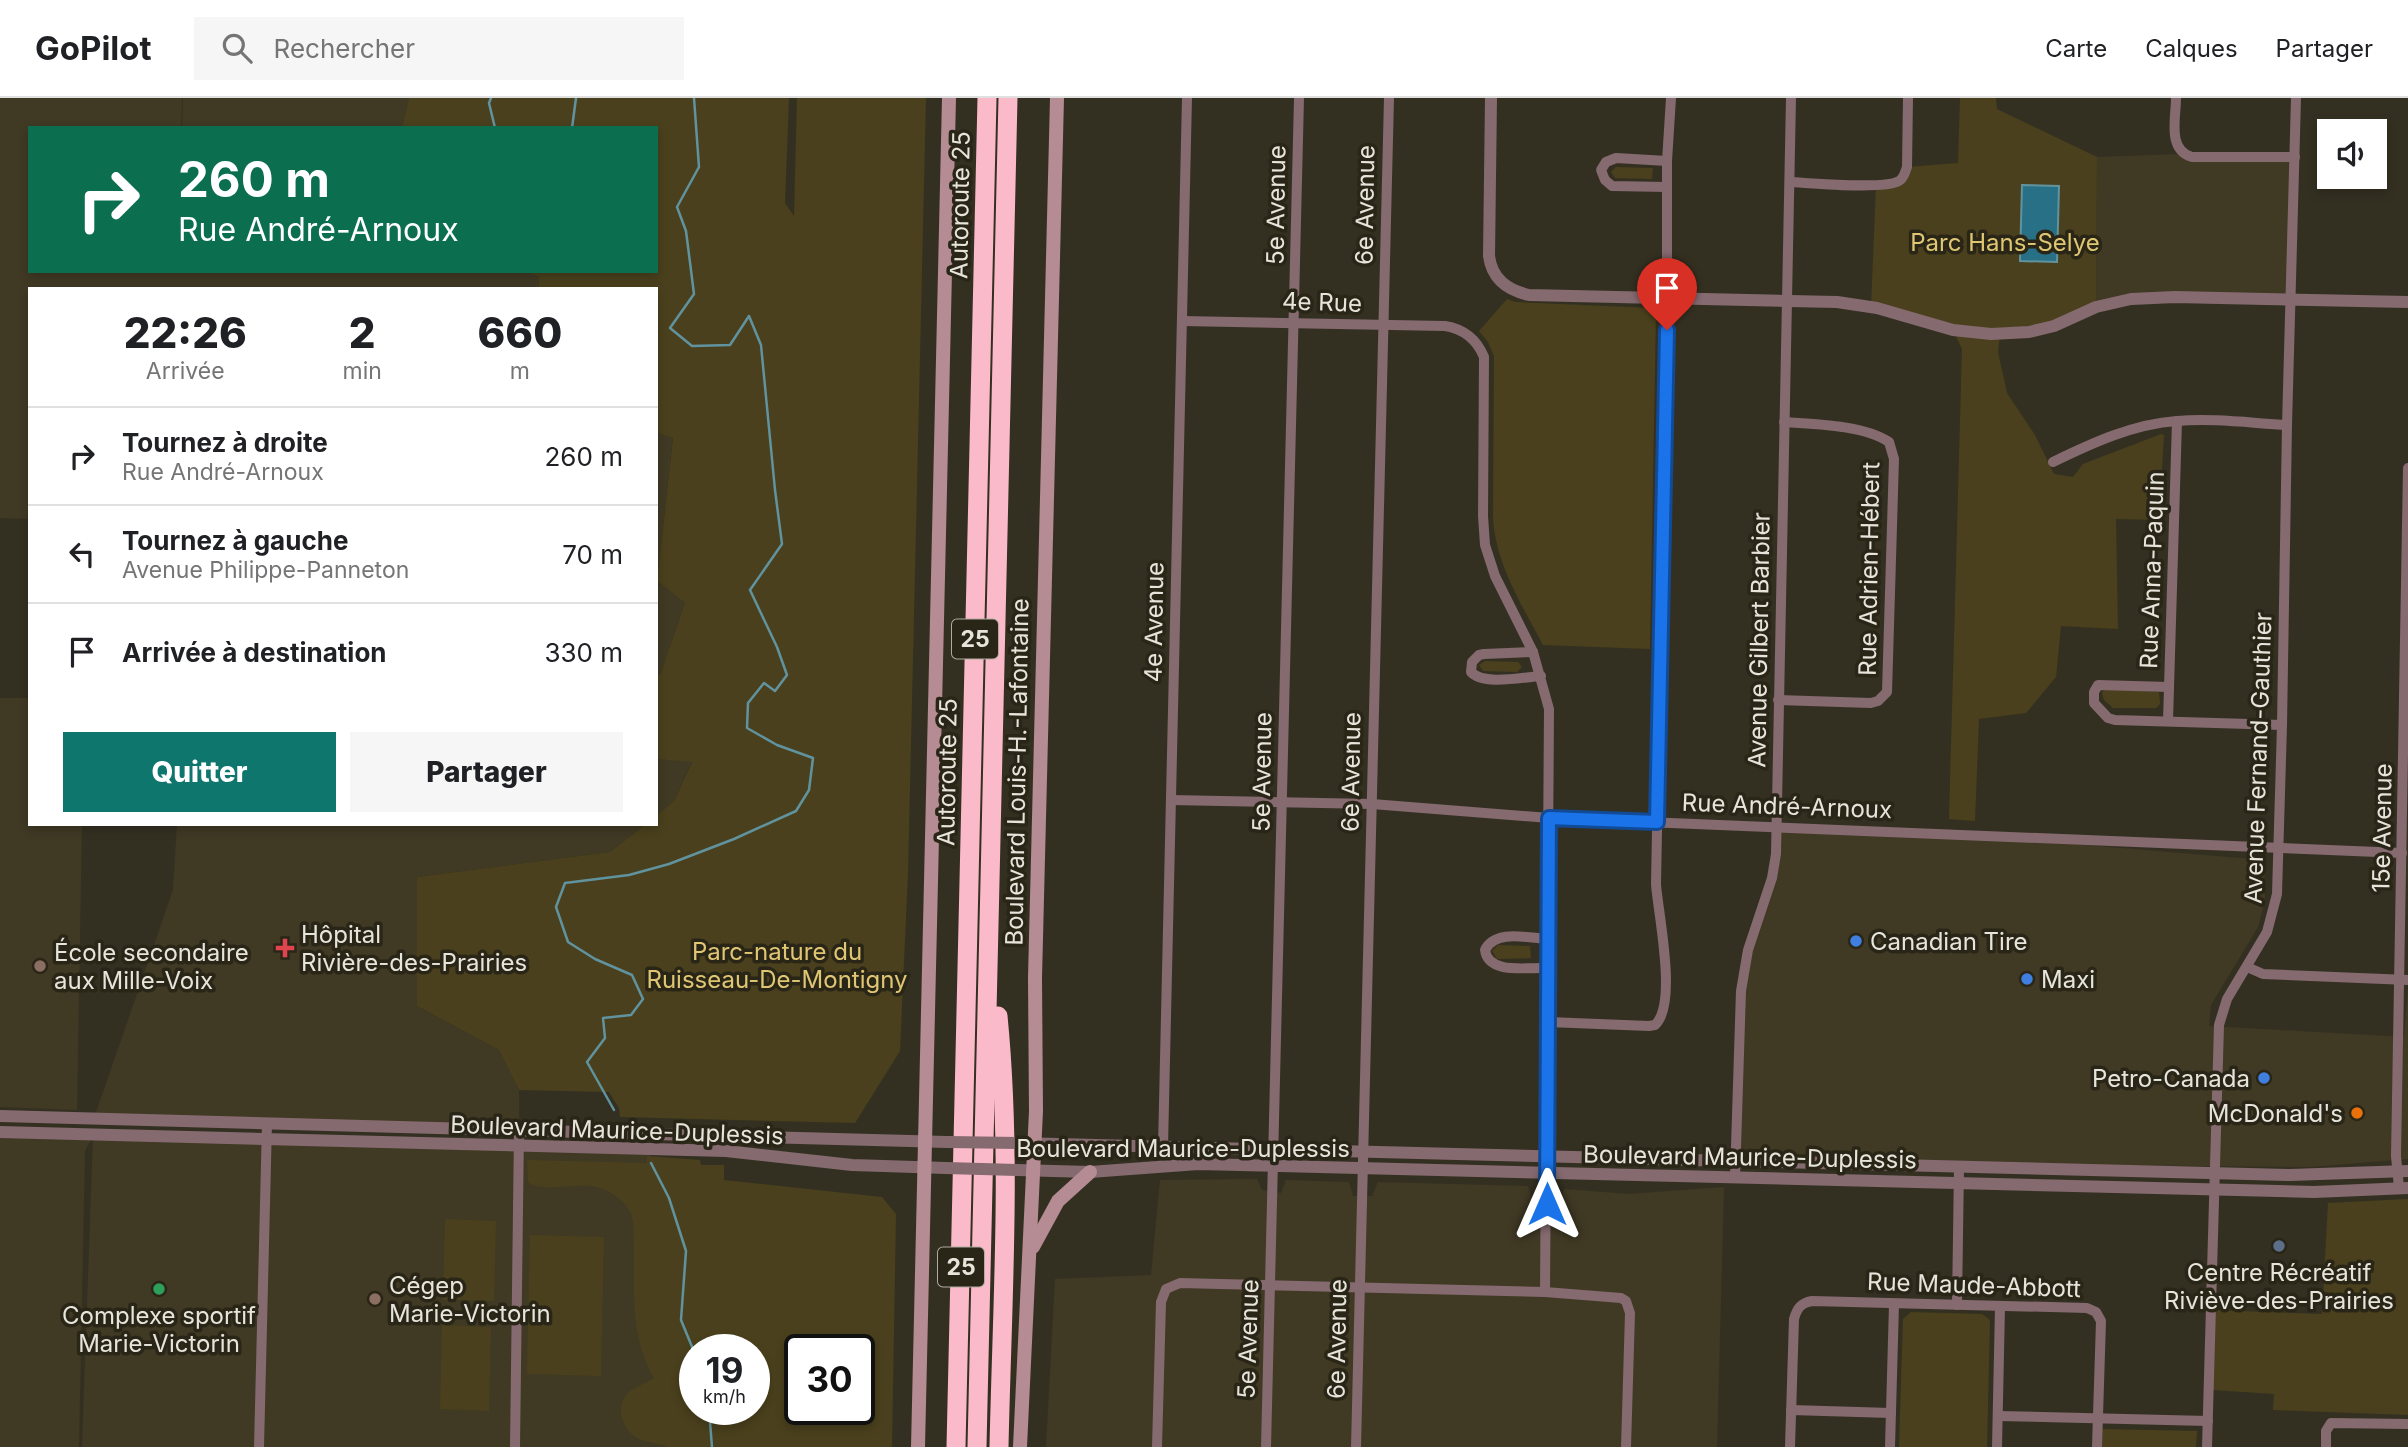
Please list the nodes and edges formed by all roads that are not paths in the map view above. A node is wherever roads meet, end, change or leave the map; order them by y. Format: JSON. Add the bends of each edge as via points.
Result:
{"nodes":[{"id":1,"x":949,"y":98,"type":"edge"},
{"id":2,"x":987,"y":98,"type":"edge"},
{"id":3,"x":1008,"y":98,"type":"edge"},
{"id":4,"x":1057,"y":98,"type":"edge"},
{"id":5,"x":1187,"y":98,"type":"edge"},
{"id":6,"x":1299,"y":98,"type":"edge"},
{"id":7,"x":1389,"y":98,"type":"edge"},
{"id":8,"x":1492,"y":98,"type":"edge"},
{"id":9,"x":1671,"y":98,"type":"edge"},
{"id":10,"x":1791,"y":98,"type":"edge"},
{"id":11,"x":1908,"y":98,"type":"edge"},
{"id":12,"x":2176,"y":98,"type":"edge"},
{"id":13,"x":2296,"y":98,"type":"edge"},
{"id":14,"x":2295,"y":158,"type":"junction"},
{"id":15,"x":1667,"y":161,"type":"junction"},
{"id":16,"x":1790,"y":182,"type":"junction"},
{"id":17,"x":1667,"y":187,"type":"junction"},
{"id":18,"x":1667,"y":298,"type":"junction"},
{"id":19,"x":2292,"y":300,"type":"junction"},
{"id":20,"x":1786,"y":301,"type":"junction"},
{"id":21,"x":2408,"y":302,"type":"edge"},
{"id":22,"x":1182,"y":321,"type":"junction"},
{"id":23,"x":1294,"y":322,"type":"junction"},
{"id":24,"x":1383,"y":325,"type":"junction"},
{"id":25,"x":2177,"y":421,"type":"junction"},
{"id":26,"x":1784,"y":422,"type":"junction"},
{"id":27,"x":2287,"y":425,"type":"junction"},
{"id":28,"x":2053,"y":462,"type":"dead end"},
{"id":29,"x":2408,"y":468,"type":"edge"},
{"id":30,"x":1533,"y":652,"type":"junction"},
{"id":31,"x":1541,"y":676,"type":"junction"},
{"id":32,"x":2169,"y":687,"type":"junction"},
{"id":33,"x":1779,"y":700,"type":"junction"},
{"id":34,"x":2168,"y":721,"type":"junction"},
{"id":35,"x":2282,"y":725,"type":"junction"},
{"id":36,"x":2406,"y":737,"type":"edge"},
{"id":37,"x":1171,"y":800,"type":"junction"},
{"id":38,"x":1282,"y":802,"type":"junction"},
{"id":39,"x":1372,"y":804,"type":"junction"},
{"id":40,"x":1549,"y":818,"type":"junction"},
{"id":41,"x":1657,"y":822,"type":"junction"},
{"id":42,"x":1776,"y":826,"type":"junction"},
{"id":43,"x":2280,"y":850,"type":"junction"},
{"id":44,"x":2402,"y":853,"type":"junction"},
{"id":45,"x":989,"y":935,"type":"junction"},
{"id":46,"x":1548,"y":939,"type":"junction"},
{"id":47,"x":2247,"y":967,"type":"junction"},
{"id":48,"x":1547,"y":968,"type":"junction"},
{"id":49,"x":2404,"y":980,"type":"edge"},
{"id":50,"x":1548,"y":1022,"type":"junction"},
{"id":51,"x":0,"y":1116,"type":"edge"},
{"id":52,"x":267,"y":1123,"type":"junction"},
{"id":53,"x":519,"y":1130,"type":"junction"},
{"id":54,"x":0,"y":1132,"type":"edge"},
{"id":55,"x":267,"y":1140,"type":"junction"},
{"id":56,"x":925,"y":1141,"type":"junction"},
{"id":57,"x":1034,"y":1144,"type":"junction"},
{"id":58,"x":518,"y":1146,"type":"junction"},
{"id":59,"x":1163,"y":1147,"type":"junction"},
{"id":60,"x":1274,"y":1149,"type":"junction"},
{"id":61,"x":1363,"y":1152,"type":"junction"},
{"id":62,"x":1547,"y":1156,"type":"junction"},
{"id":63,"x":1736,"y":1161,"type":"junction"},
{"id":64,"x":1274,"y":1166,"type":"junction"},
{"id":65,"x":925,"y":1167,"type":"junction"},
{"id":66,"x":1959,"y":1167,"type":"junction"},
{"id":67,"x":1362,"y":1168,"type":"junction"},
{"id":68,"x":1034,"y":1170,"type":"junction"},
{"id":69,"x":1090,"y":1172,"type":"junction"},
{"id":70,"x":2403,"y":1172,"type":"edge"},
{"id":71,"x":1547,"y":1173,"type":"junction"},
{"id":72,"x":2215,"y":1173,"type":"junction"},
{"id":73,"x":1735,"y":1178,"type":"junction"},
{"id":74,"x":1959,"y":1184,"type":"junction"},
{"id":75,"x":2404,"y":1188,"type":"edge"},
{"id":76,"x":2214,"y":1189,"type":"junction"},
{"id":77,"x":1030,"y":1251,"type":"junction"},
{"id":78,"x":1271,"y":1284,"type":"junction"},
{"id":79,"x":1360,"y":1287,"type":"junction"},
{"id":80,"x":1545,"y":1292,"type":"junction"},
{"id":81,"x":1894,"y":1304,"type":"junction"},
{"id":82,"x":1957,"y":1305,"type":"junction"},
{"id":83,"x":2000,"y":1307,"type":"junction"},
{"id":84,"x":959,"y":1353,"type":"junction"},
{"id":85,"x":1791,"y":1410,"type":"junction"},
{"id":86,"x":1891,"y":1413,"type":"junction"},
{"id":87,"x":1998,"y":1416,"type":"junction"},
{"id":88,"x":2098,"y":1419,"type":"junction"},
{"id":89,"x":2208,"y":1421,"type":"junction"},
{"id":90,"x":2408,"y":1424,"type":"edge"},
{"id":91,"x":2326,"y":1442,"type":"edge"},
{"id":92,"x":259,"y":1447,"type":"edge"},
{"id":93,"x":515,"y":1447,"type":"edge"},
{"id":94,"x":918,"y":1447,"type":"edge"},
{"id":95,"x":946,"y":1447,"type":"edge"},
{"id":96,"x":956,"y":1447,"type":"edge"},
{"id":97,"x":977,"y":1447,"type":"edge"},
{"id":98,"x":999,"y":1447,"type":"edge"},
{"id":99,"x":1020,"y":1447,"type":"edge"},
{"id":100,"x":1157,"y":1447,"type":"edge"},
{"id":101,"x":1266,"y":1447,"type":"edge"},
{"id":102,"x":1356,"y":1447,"type":"edge"},
{"id":103,"x":1626,"y":1447,"type":"edge"},
{"id":104,"x":1790,"y":1447,"type":"edge"},
{"id":105,"x":1890,"y":1447,"type":"edge"},
{"id":106,"x":1997,"y":1447,"type":"edge"},
{"id":107,"x":2097,"y":1447,"type":"edge"},
{"id":108,"x":2207,"y":1447,"type":"edge"}],
"edges":[{"from":1,"to":56,"type":"main road"},
{"from":2,"to":84,"type":"highway","name":"Autoroute 25","number":"25"},
{"from":3,"to":45,"type":"highway","name":"Autoroute 25","number":"25"},
{"from":4,"to":57,"type":"main road","name":"Boulevard Louis-H.-Lafontaine"},
{"from":5,"to":22,"type":"street","name":"4e Avenue"},
{"from":6,"to":23,"type":"street","name":"5e Avenue"},
{"from":7,"to":24,"type":"street","name":"6e Avenue"},
{"from":8,"to":18,"type":"street","via":[[1489,256],[1491,269],[1504,286],[1529,295]]},
{"from":9,"to":15,"type":"street"},
{"from":10,"to":16,"type":"street","name":"Avenue Gilbert Barbier"},
{"from":11,"to":16,"type":"street","via":[[1907,167],[1898,181],[1876,185]]},
{"from":12,"to":14,"type":"street","via":[[2176,146],[2183,154]]},
{"from":13,"to":14,"type":"street","name":"Avenue Fernand-Gauthier"},
{"from":14,"to":19,"type":"street","name":"Avenue Fernand-Gauthier"},
{"from":15,"to":17,"type":"street"},
{"from":15,"to":17,"type":"street","via":[[1616,159],[1601,170],[1612,186]]},
{"from":16,"to":20,"type":"street","name":"Avenue Gilbert Barbier"},
{"from":17,"to":18,"type":"street"},
{"from":18,"to":20,"type":"street"},
{"from":18,"to":41,"type":"street"},
{"from":19,"to":20,"type":"street","via":[[2131,299],[2096,307],[2054,326],[1991,334],[1953,330],[1871,307]]},
{"from":19,"to":21,"type":"street"},
{"from":19,"to":27,"type":"street","name":"Avenue Fernand-Gauthier"},
{"from":20,"to":26,"type":"street","name":"Avenue Gilbert Barbier"},
{"from":22,"to":23,"type":"street","name":"4e Rue"},
{"from":22,"to":37,"type":"street","name":"4e Avenue"},
{"from":23,"to":24,"type":"street","name":"4e Rue"},
{"from":23,"to":38,"type":"street","name":"5e Avenue"},
{"from":24,"to":30,"type":"street","name":"4e Rue","via":[[1445,326],[1461,330],[1481,349],[1486,366],[1485,545],[1495,576]]},
{"from":24,"to":39,"type":"street","name":"6e Avenue"},
{"from":25,"to":27,"type":"street"},
{"from":25,"to":28,"type":"street","via":[[2096,442]]},
{"from":25,"to":32,"type":"street","name":"Rue Anna-Paquin"},
{"from":26,"to":33,"type":"street","name":"Avenue Gilbert Barbier"},
{"from":26,"to":33,"type":"street","name":"Rue Adrien-Hébert","via":[[1874,434],[1889,442],[1894,459],[1887,692],[1871,703]]},
{"from":27,"to":35,"type":"street","name":"Avenue Fernand-Gauthier"},
{"from":29,"to":36,"type":"street","name":"15e Avenue"},
{"from":30,"to":31,"type":"street"},
{"from":30,"to":31,"type":"street","via":[[1479,655],[1471,671],[1486,680]]},
{"from":31,"to":40,"type":"street","via":[[1549,709]]},
{"from":32,"to":34,"type":"street","name":"Rue Anna-Paquin"},
{"from":32,"to":34,"type":"street","via":[[2098,685],[2093,697],[2105,715],[2115,720]]},
{"from":33,"to":42,"type":"street","name":"Avenue Gilbert Barbier"},
{"from":34,"to":35,"type":"street"},
{"from":35,"to":43,"type":"street","name":"Avenue Fernand-Gauthier"},
{"from":36,"to":44,"type":"street","name":"15e Avenue"},
{"from":37,"to":38,"type":"street","name":"Rue André-Arnoux"},
{"from":37,"to":59,"type":"street","name":"4e Avenue"},
{"from":38,"to":39,"type":"street","name":"Rue André-Arnoux"},
{"from":38,"to":60,"type":"street","name":"5e Avenue"},
{"from":39,"to":40,"type":"street","name":"Rue André-Arnoux"},
{"from":39,"to":61,"type":"street","name":"6e Avenue"},
{"from":40,"to":41,"type":"street","name":"Rue André-Arnoux"},
{"from":40,"to":46,"type":"street"},
{"from":41,"to":42,"type":"street","name":"Rue André-Arnoux"},
{"from":41,"to":50,"type":"street","via":[[1657,903],[1664,947],[1661,1020],[1649,1026]]},
{"from":42,"to":43,"type":"street","name":"Rue André-Arnoux"},
{"from":42,"to":63,"type":"street","name":"Avenue Gilbert Barbier","via":[[1772,878],[1748,950],[1741,992]]},
{"from":43,"to":44,"type":"street","name":"Rue André-Arnoux"},
{"from":43,"to":47,"type":"street","name":"Avenue Fernand-Gauthier","via":[[2272,921]]},
{"from":44,"to":49,"type":"street","name":"15e Avenue"},
{"from":45,"to":97,"type":"highway","name":"Autoroute 25","number":"25"},
{"from":45,"to":98,"type":"highway","via":[[1004,1119]]},
{"from":46,"to":48,"type":"street"},
{"from":46,"to":48,"type":"street","via":[[1499,937],[1485,950],[1496,967]]},
{"from":47,"to":49,"type":"street","via":[[2263,974]]},
{"from":47,"to":72,"type":"street","name":"Avenue Fernand-Gauthier","via":[[2227,999],[2220,1025]]},
{"from":48,"to":50,"type":"street"},
{"from":49,"to":70,"type":"street","name":"15e Avenue","via":[[2396,1156]]},
{"from":50,"to":62,"type":"street"},
{"from":51,"to":52,"type":"street","name":"Boulevard Maurice-Duplessis"},
{"from":52,"to":53,"type":"street","name":"Boulevard Maurice-Duplessis"},
{"from":52,"to":55,"type":"street"},
{"from":53,"to":56,"type":"street","name":"Boulevard Maurice-Duplessis"},
{"from":53,"to":58,"type":"street"},
{"from":54,"to":55,"type":"street","name":"Boulevard Maurice-Duplessis"},
{"from":55,"to":58,"type":"street","name":"Boulevard Maurice-Duplessis"},
{"from":55,"to":92,"type":"street"},
{"from":56,"to":57,"type":"street","name":"Boulevard Maurice-Duplessis","bridge":true},
{"from":56,"to":65,"type":"main road"},
{"from":57,"to":59,"type":"street","name":"Boulevard Maurice-Duplessis"},
{"from":57,"to":68,"type":"main road","name":"Boulevard Louis-H.-Lafontaine"},
{"from":58,"to":65,"type":"street","name":"Boulevard Maurice-Duplessis","via":[[726,1151],[852,1165]]},
{"from":58,"to":93,"type":"street"},
{"from":59,"to":60,"type":"street","name":"Boulevard Maurice-Duplessis"},
{"from":60,"to":61,"type":"street","name":"Boulevard Maurice-Duplessis"},
{"from":60,"to":64,"type":"street","name":"5e Avenue"},
{"from":61,"to":62,"type":"street","name":"Boulevard Maurice-Duplessis"},
{"from":61,"to":67,"type":"street","name":"6e Avenue"},
{"from":62,"to":63,"type":"street","name":"Boulevard Maurice-Duplessis"},
{"from":62,"to":71,"type":"street"},
{"from":63,"to":66,"type":"street","name":"Boulevard Maurice-Duplessis"},
{"from":63,"to":73,"type":"street","name":"Avenue Gilbert Barbier"},
{"from":64,"to":67,"type":"street","name":"Boulevard Maurice-Duplessis"},
{"from":64,"to":69,"type":"street","name":"Boulevard Maurice-Duplessis","via":[[1198,1164]]},
{"from":64,"to":78,"type":"street","name":"5e Avenue"},
{"from":65,"to":68,"type":"street","name":"Boulevard Maurice-Duplessis","bridge":true},
{"from":65,"to":94,"type":"main road"},
{"from":66,"to":72,"type":"street","name":"Boulevard Maurice-Duplessis"},
{"from":66,"to":74,"type":"street"},
{"from":67,"to":71,"type":"street","name":"Boulevard Maurice-Duplessis"},
{"from":67,"to":79,"type":"street","name":"6e Avenue"},
{"from":68,"to":69,"type":"street","name":"Boulevard Maurice-Duplessis"},
{"from":68,"to":77,"type":"main road","name":"Boulevard Louis-H.-Lafontaine"},
{"from":69,"to":77,"type":"main road","via":[[1058,1201]]},
{"from":70,"to":72,"type":"street","name":"Boulevard Maurice-Duplessis"},
{"from":70,"to":75,"type":"street","name":"15e Avenue"},
{"from":71,"to":73,"type":"street","name":"Boulevard Maurice-Duplessis"},
{"from":71,"to":80,"type":"street"},
{"from":72,"to":76,"type":"street","name":"Avenue Fernand-Gauthier"},
{"from":73,"to":74,"type":"street","name":"Boulevard Maurice-Duplessis"},
{"from":74,"to":76,"type":"street","name":"Boulevard Maurice-Duplessis"},
{"from":74,"to":82,"type":"street"},
{"from":75,"to":76,"type":"street","name":"Boulevard Maurice-Duplessis","via":[[2314,1192]]},
{"from":76,"to":89,"type":"street","name":"Avenue Fernand-Gauthier"},
{"from":77,"to":99,"type":"main road","name":"Boulevard Louis-H.-Lafontaine"},
{"from":78,"to":79,"type":"street"},
{"from":78,"to":100,"type":"street","via":[[1180,1283],[1166,1289],[1161,1302]]},
{"from":78,"to":101,"type":"street","name":"5e Avenue"},
{"from":79,"to":80,"type":"street"},
{"from":79,"to":102,"type":"street","name":"6e Avenue"},
{"from":80,"to":103,"type":"street","via":[[1615,1296],[1626,1301],[1630,1313]]},
{"from":81,"to":82,"type":"street","name":"Rue Maude-Abbott"},
{"from":81,"to":85,"type":"street","name":"Rue Maude-Abbott","via":[[1812,1301],[1799,1307],[1794,1319]]},
{"from":81,"to":86,"type":"street"},
{"from":82,"to":83,"type":"street","name":"Rue Maude-Abbott"},
{"from":83,"to":87,"type":"street"},
{"from":83,"to":88,"type":"street","name":"Rue Maude-Abbott","via":[[2087,1308],[2096,1312],[2101,1321]]},
{"from":84,"to":95,"type":"highway"},
{"from":84,"to":96,"type":"highway","name":"Autoroute 25","number":"25"},
{"from":85,"to":86,"type":"street"},
{"from":85,"to":104,"type":"street"},
{"from":86,"to":105,"type":"street"},
{"from":87,"to":88,"type":"street"},
{"from":87,"to":106,"type":"street"},
{"from":88,"to":89,"type":"street"},
{"from":88,"to":107,"type":"street","name":"Rue Maude-Abbott"},
{"from":89,"to":108,"type":"street","name":"Avenue Fernand-Gauthier"},
{"from":90,"to":91,"type":"street","via":[[2336,1422],[2328,1425]]}]}
